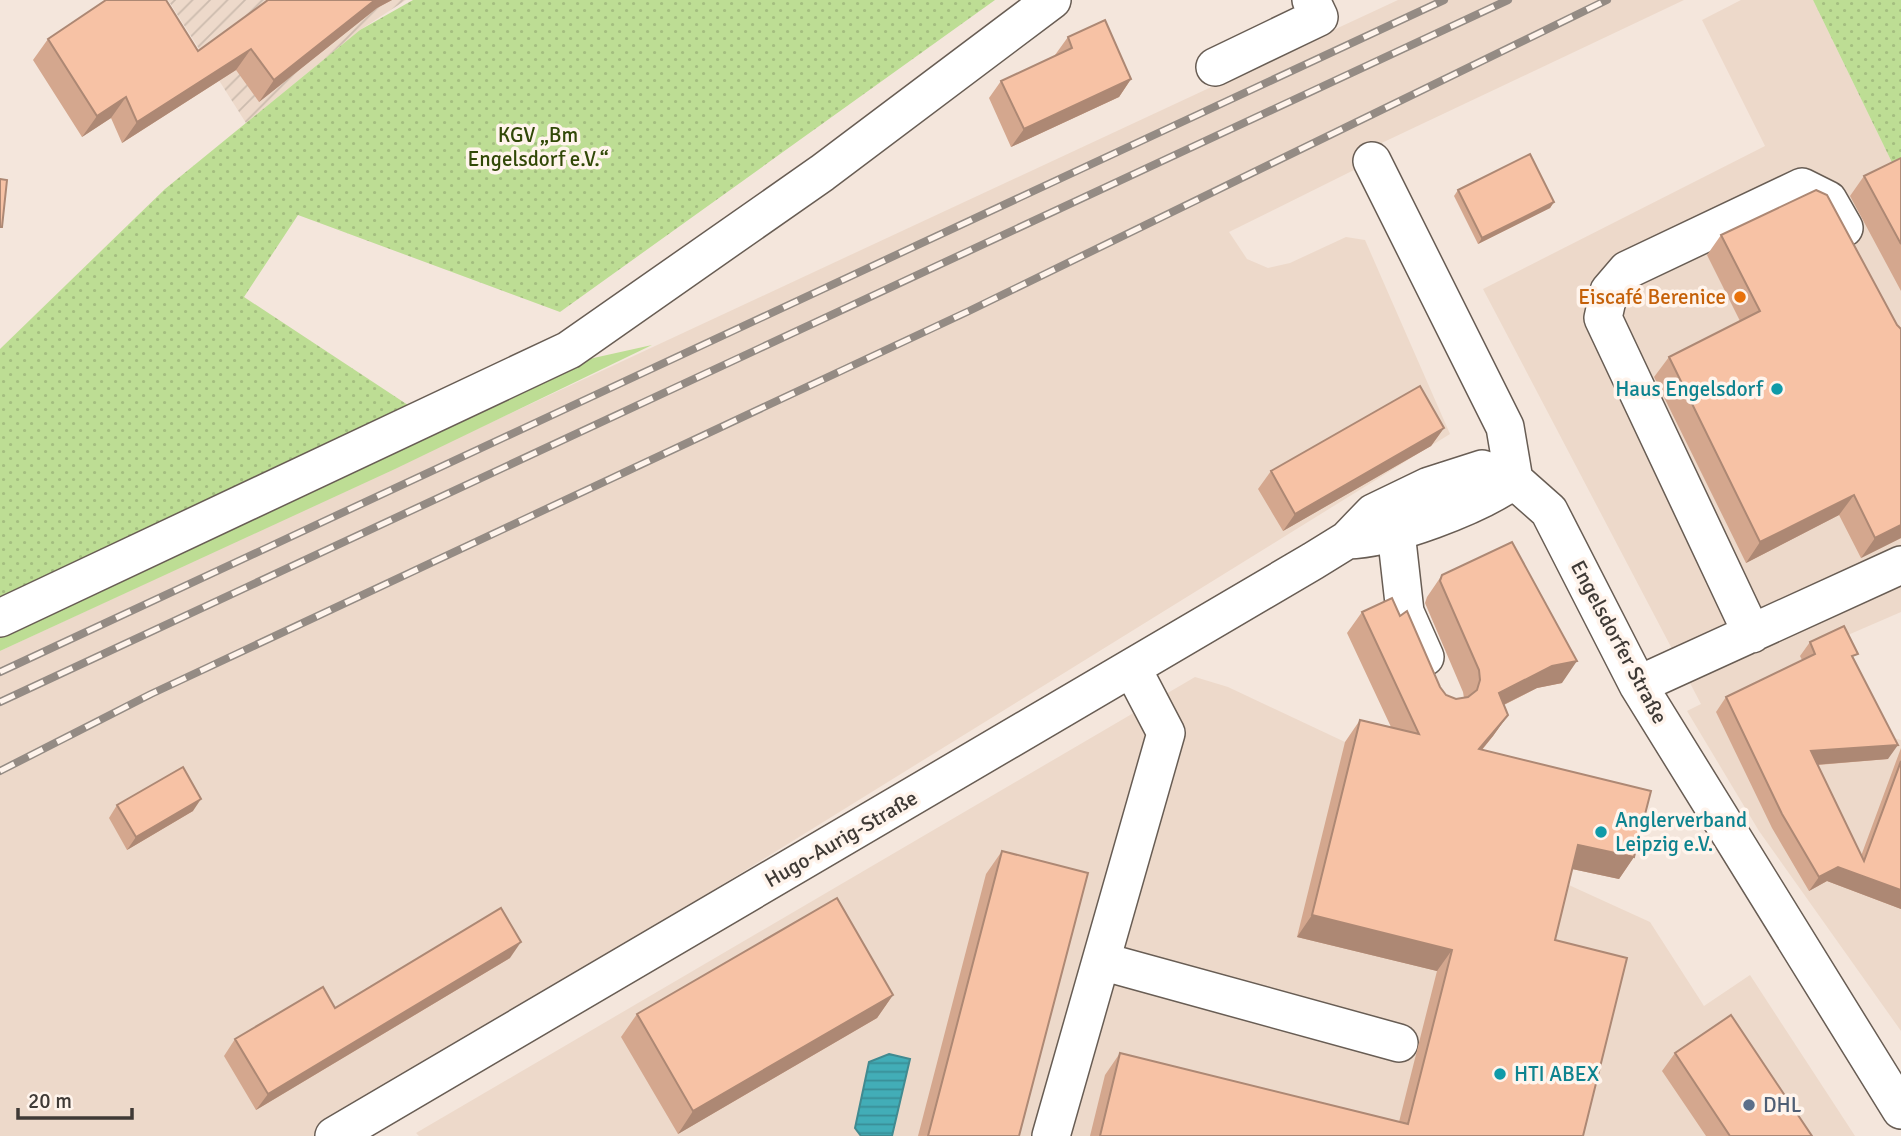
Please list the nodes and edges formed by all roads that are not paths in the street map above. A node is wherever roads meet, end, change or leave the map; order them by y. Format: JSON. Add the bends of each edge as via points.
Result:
{"nodes":[{"id":1,"x":1052,"y":0,"type":"edge"},
{"id":2,"x":1311,"y":0,"type":"edge"},
{"id":3,"x":1214,"y":67,"type":"dead end"},
{"id":4,"x":1372,"y":161,"type":"dead end"},
{"id":5,"x":1861,"y":261,"type":"edge"},
{"id":6,"x":1514,"y":480,"type":"junction"},
{"id":7,"x":1396,"y":532,"type":"junction"},
{"id":8,"x":1347,"y":540,"type":"junction"},
{"id":9,"x":1901,"y":565,"type":"edge"},
{"id":10,"x":0,"y":618,"type":"edge"},
{"id":11,"x":1752,"y":634,"type":"junction"},
{"id":12,"x":1132,"y":668,"type":"junction"},
{"id":13,"x":1639,"y":685,"type":"junction"},
{"id":14,"x":1439,"y":687,"type":"edge"},
{"id":15,"x":1101,"y":961,"type":"junction"},
{"id":16,"x":1399,"y":1043,"type":"dead end"},
{"id":17,"x":1901,"y":1110,"type":"edge"},
{"id":18,"x":334,"y":1136,"type":"edge"},
{"id":19,"x":1051,"y":1136,"type":"edge"}],
"edges":[{"from":1,"to":10,"type":"street","via":[[822,173],[569,350]]},
{"from":2,"to":3,"type":"street","via":[[1319,17]]},
{"from":4,"to":6,"type":"street","via":[[1505,427]]},
{"from":5,"to":11,"type":"street","via":[[1828,200],[1802,187],[1627,270],[1609,290],[1603,318]]},
{"from":6,"to":7,"type":"street","name":"Hugo-Aurig-Straße","via":[[1489,498]]},
{"from":6,"to":8,"type":"street","name":"Hugo-Aurig-Straße","via":[[1482,469],[1440,482],[1373,513]]},
{"from":6,"to":13,"type":"street","name":"Engelsdorfer Straße","via":[[1549,511]]},
{"from":7,"to":8,"type":"street","name":"Hugo-Aurig-Straße","via":[[1372,540]]},
{"from":7,"to":14,"type":"street","via":[[1405,612]]},
{"from":8,"to":12,"type":"street","name":"Hugo-Aurig-Straße"},
{"from":9,"to":11,"type":"street"},
{"from":11,"to":13,"type":"street"},
{"from":12,"to":15,"type":"street","via":[[1166,733]]},
{"from":12,"to":18,"type":"street","name":"Hugo-Aurig-Straße"},
{"from":13,"to":17,"type":"street","name":"Engelsdorfer Straße"},
{"from":15,"to":16,"type":"street"},
{"from":15,"to":19,"type":"street"}]}
